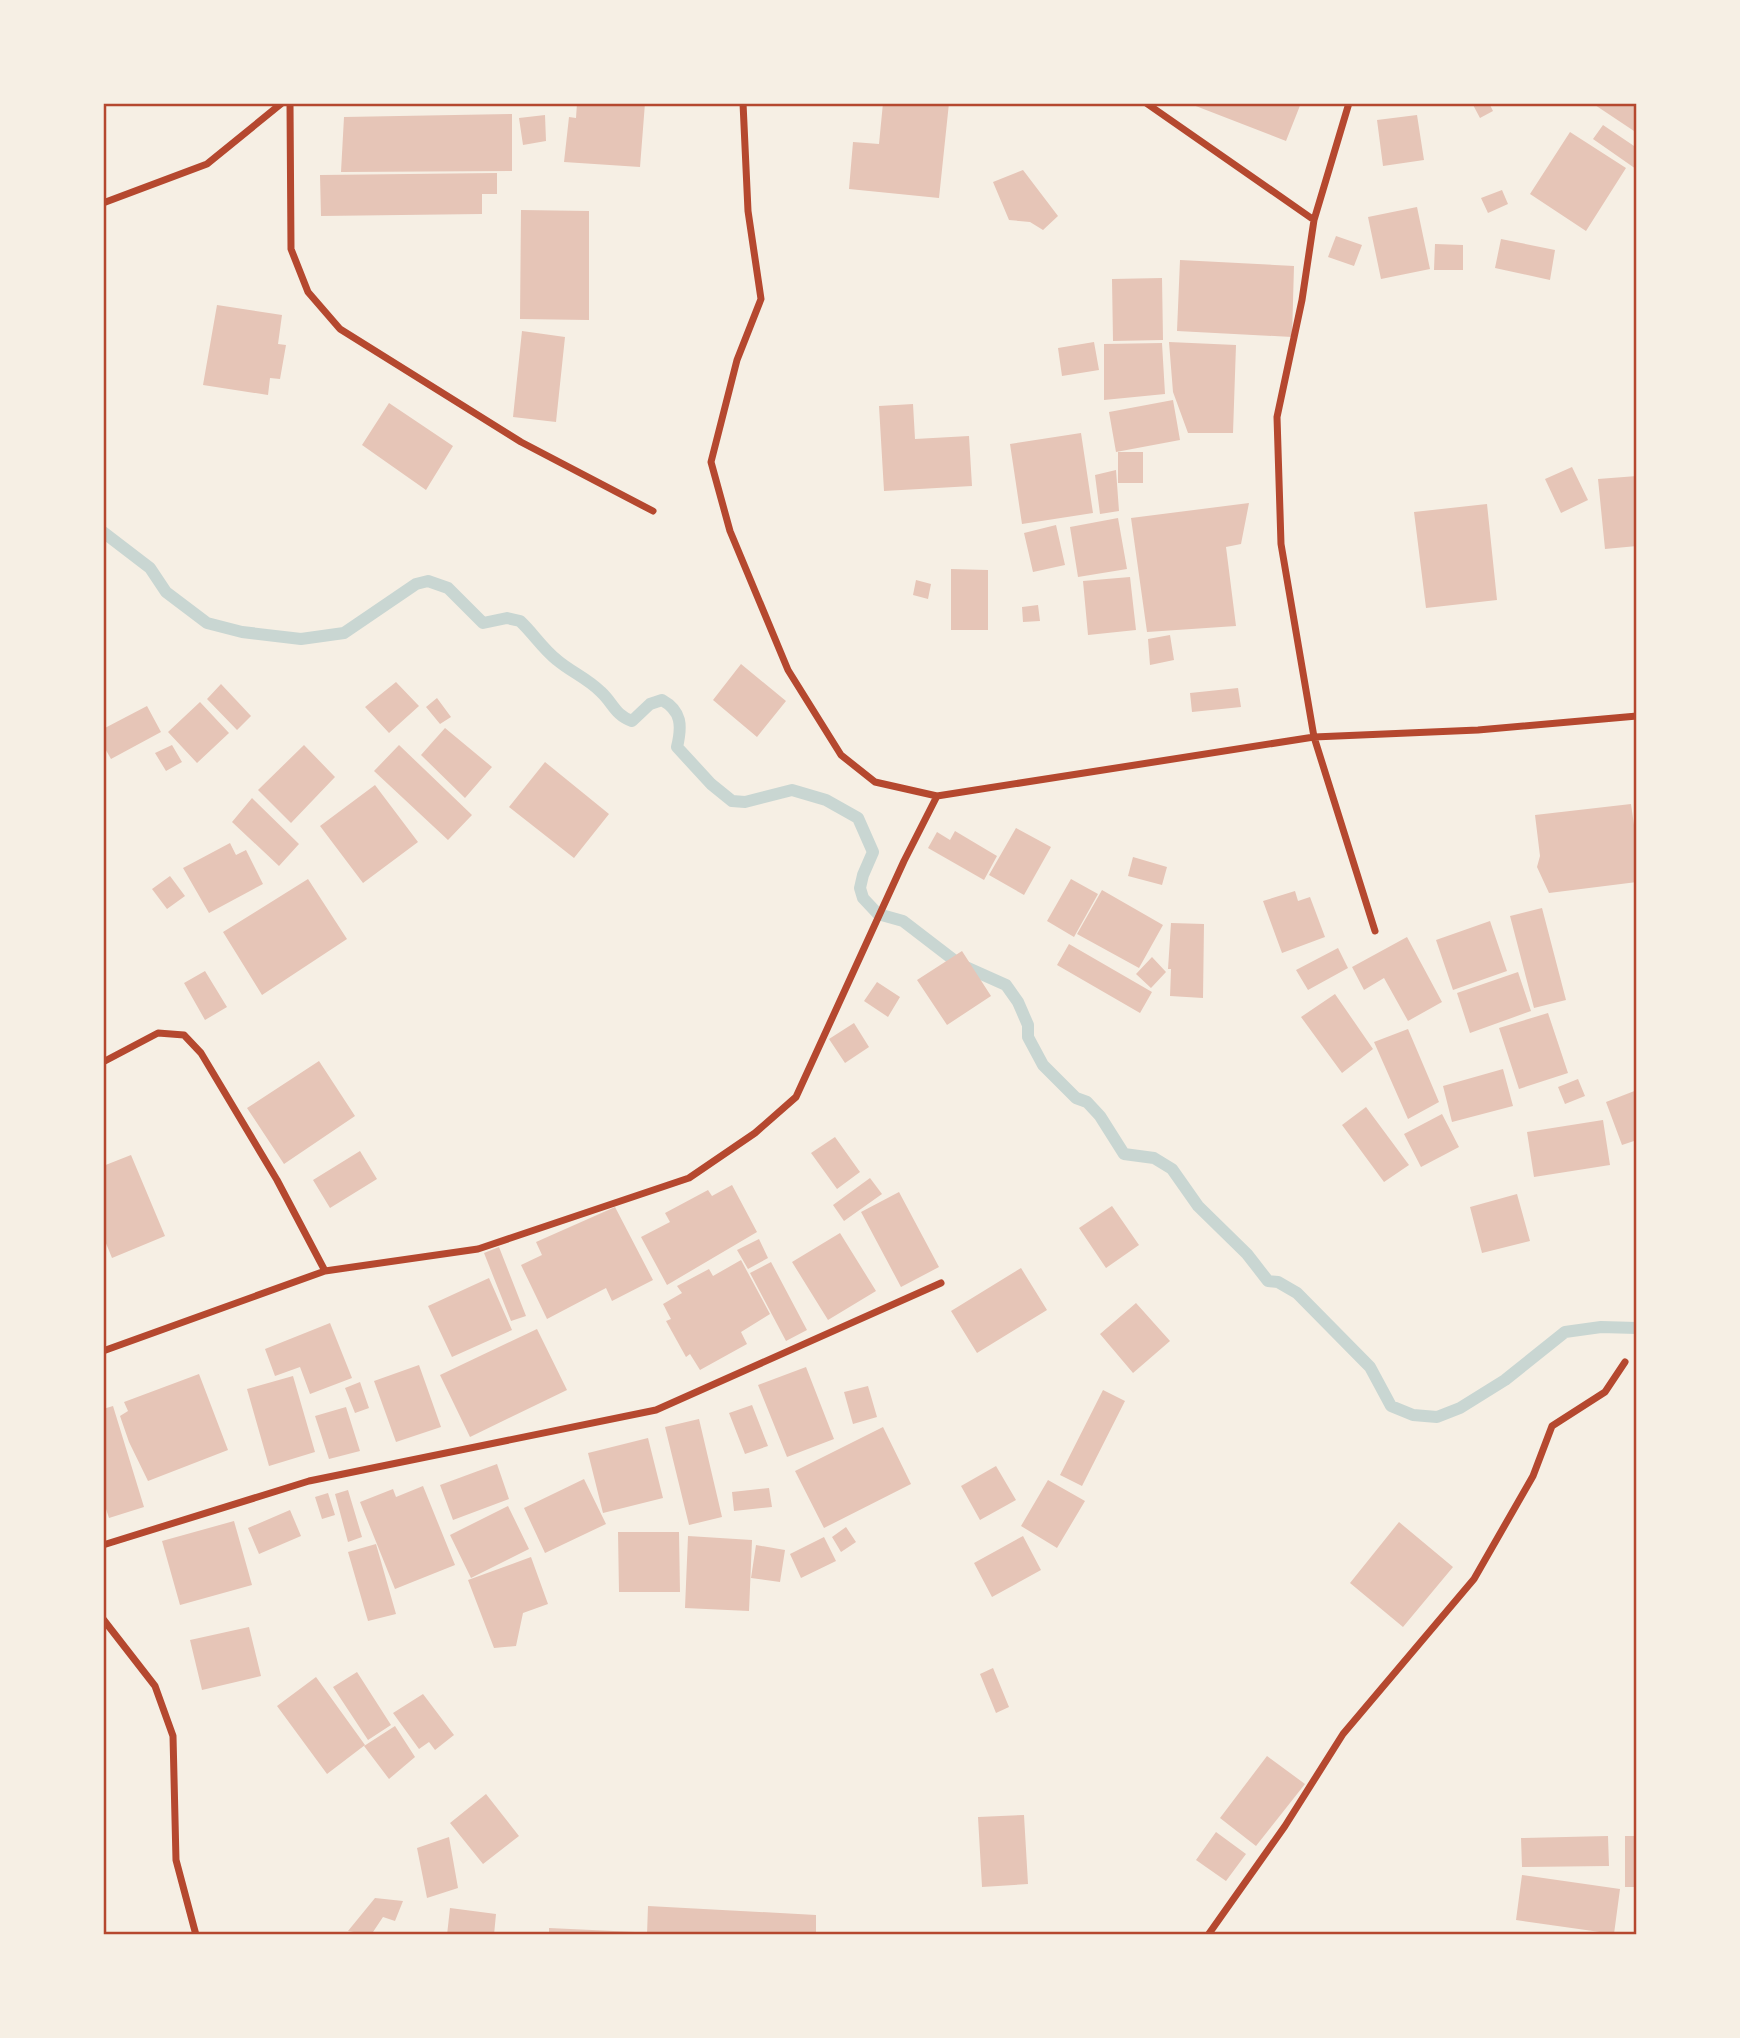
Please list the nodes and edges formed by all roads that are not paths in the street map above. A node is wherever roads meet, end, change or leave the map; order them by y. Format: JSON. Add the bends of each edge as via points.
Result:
{"nodes":[{"id":1,"x":282,"y":103,"type":"edge"},
{"id":2,"x":290,"y":103,"type":"edge"},
{"id":3,"x":743,"y":103,"type":"edge"},
{"id":4,"x":1146,"y":103,"type":"edge"},
{"id":5,"x":1349,"y":103,"type":"edge"},
{"id":6,"x":103,"y":203,"type":"edge"},
{"id":7,"x":1314,"y":220,"type":"junction"},
{"id":8,"x":653,"y":511,"type":"dead end"},
{"id":9,"x":1637,"y":716,"type":"edge"},
{"id":10,"x":1314,"y":737,"type":"junction"},
{"id":11,"x":937,"y":796,"type":"junction"},
{"id":12,"x":1375,"y":931,"type":"dead end"},
{"id":13,"x":103,"y":1062,"type":"edge"},
{"id":14,"x":325,"y":1271,"type":"junction"},
{"id":15,"x":941,"y":1283,"type":"dead end"},
{"id":16,"x":103,"y":1351,"type":"edge"},
{"id":17,"x":1625,"y":1362,"type":"dead end"},
{"id":18,"x":103,"y":1545,"type":"edge"},
{"id":19,"x":103,"y":1619,"type":"edge"},
{"id":20,"x":196,"y":1935,"type":"edge"},
{"id":21,"x":1208,"y":1935,"type":"edge"}],
"edges":[{"from":1,"to":6,"type":"street","via":[[207,164]]},
{"from":2,"to":8,"type":"street","via":[[291,249],[308,292],[340,329],[521,442]]},
{"from":3,"to":11,"type":"street","via":[[748,211],[761,299],[737,360],[711,462],[730,531],[788,670],[841,755],[875,782]]},
{"from":4,"to":7,"type":"street"},
{"from":5,"to":7,"type":"street"},
{"from":7,"to":10,"type":"street","via":[[1277,417],[1281,544]]},
{"from":9,"to":10,"type":"street","via":[[1478,730]]},
{"from":10,"to":11,"type":"street"},
{"from":10,"to":12,"type":"street"},
{"from":11,"to":14,"type":"street","via":[[796,1097],[755,1133],[689,1178],[478,1248]]},
{"from":13,"to":14,"type":"street","via":[[158,1033],[184,1035],[208,1065],[277,1180]]},
{"from":14,"to":16,"type":"street"},
{"from":15,"to":18,"type":"street","via":[[656,1410],[309,1481]]},
{"from":17,"to":21,"type":"street","via":[[1605,1392],[1552,1426],[1533,1476],[1474,1578],[1343,1734]]},
{"from":19,"to":20,"type":"street","via":[[155,1686],[173,1736],[176,1860]]}]}
